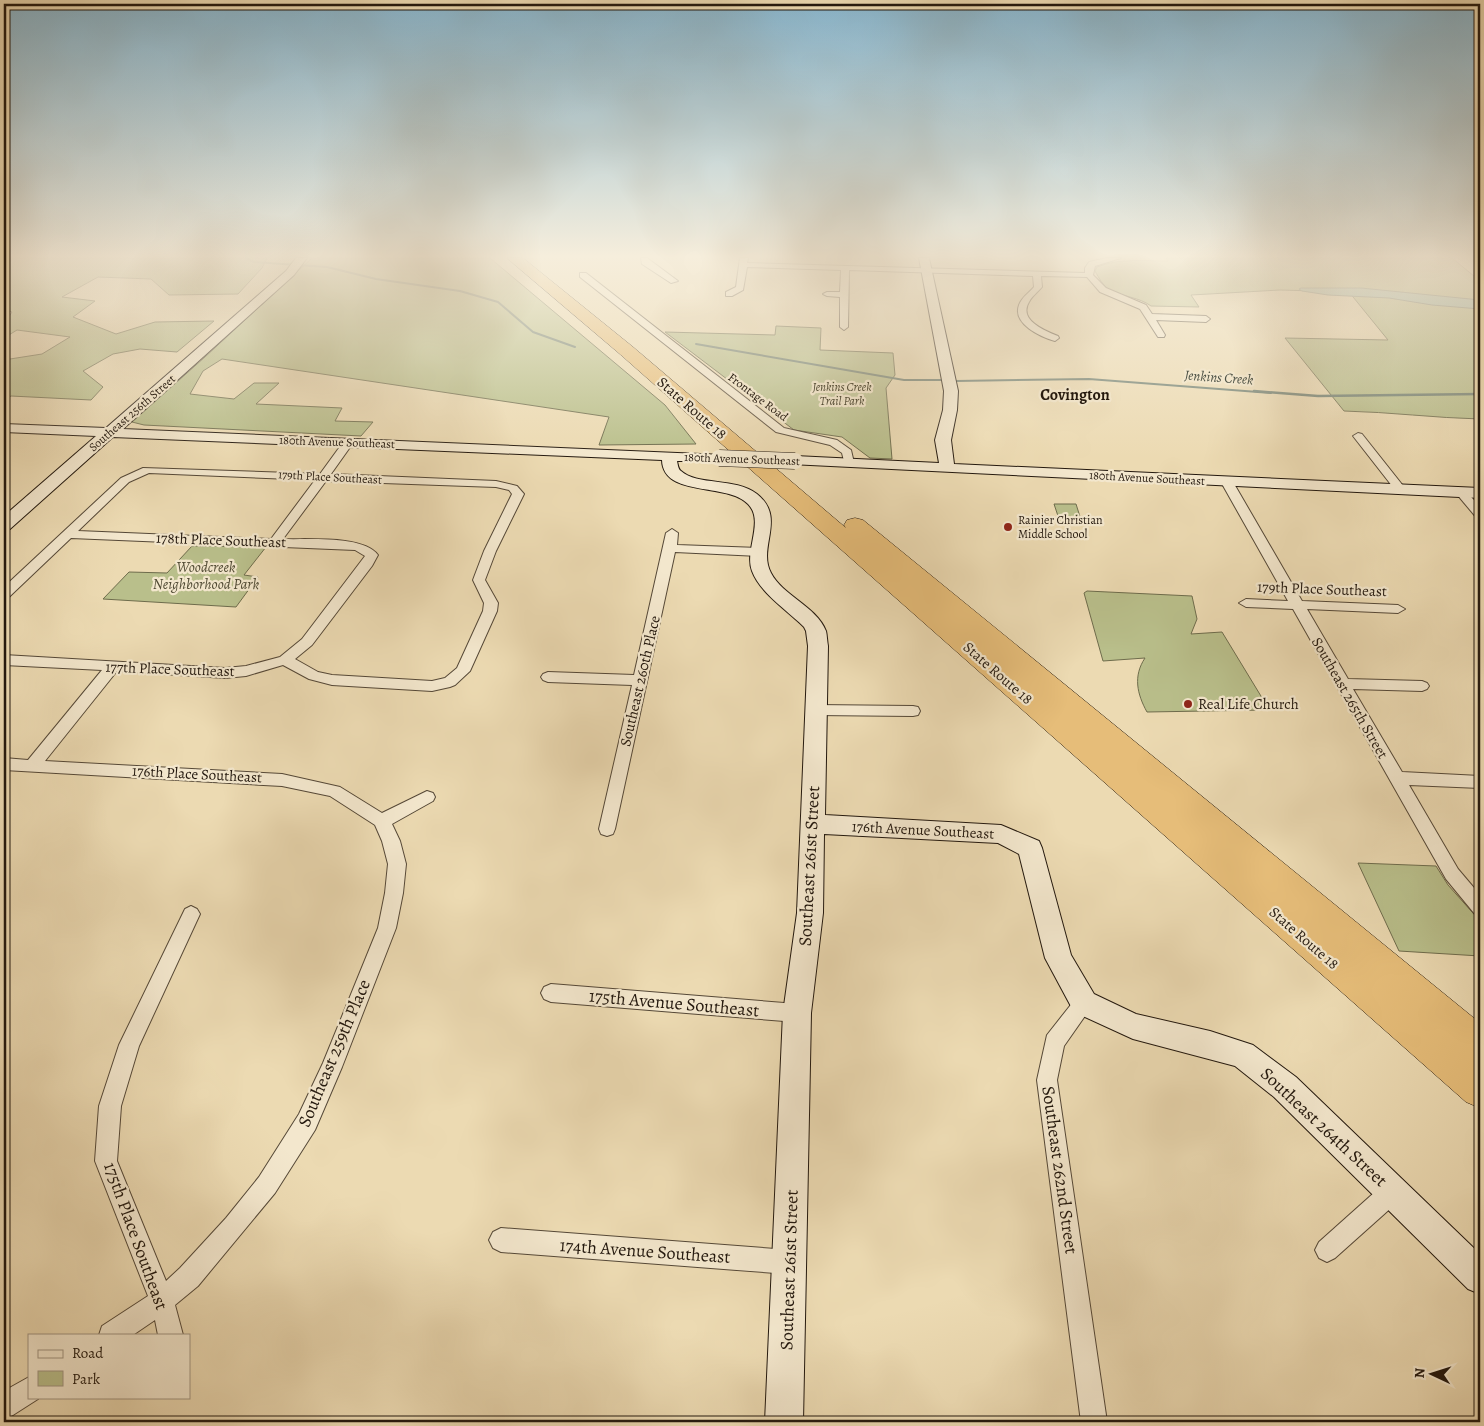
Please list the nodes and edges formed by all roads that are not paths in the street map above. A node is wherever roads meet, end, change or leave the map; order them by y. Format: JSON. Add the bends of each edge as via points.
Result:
{"nodes":[{"id":1,"x":232,"y":325,"type":"edge"},
{"id":2,"x":598,"y":325,"type":"edge"},
{"id":3,"x":603,"y":325,"type":"edge"},
{"id":4,"x":646,"y":325,"type":"edge"},
{"id":5,"x":937,"y":325,"type":"edge"},
{"id":6,"x":1030,"y":325,"type":"edge"},
{"id":7,"x":1155,"y":325,"type":"edge"},
{"id":8,"x":1161,"y":335,"type":"dead end"},
{"id":9,"x":1055,"y":338,"type":"dead end"},
{"id":10,"x":623,"y":344,"type":"junction"},
{"id":11,"x":4,"y":428,"type":"edge"},
{"id":12,"x":110,"y":432,"type":"junction"},
{"id":13,"x":1358,"y":436,"type":"dead end"},
{"id":14,"x":348,"y":442,"type":"junction"},
{"id":15,"x":670,"y":456,"type":"junction"},
{"id":16,"x":849,"y":463,"type":"junction"},
{"id":17,"x":946,"y":468,"type":"junction"},
{"id":18,"x":322,"y":477,"type":"junction"},
{"id":19,"x":1227,"y":482,"type":"junction"},
{"id":20,"x":1400,"y":489,"type":"junction"},
{"id":21,"x":1461,"y":492,"type":"junction"},
{"id":22,"x":1480,"y":493,"type":"edge"},
{"id":23,"x":1480,"y":514,"type":"edge"},
{"id":24,"x":4,"y":525,"type":"edge"},
{"id":25,"x":68,"y":534,"type":"junction"},
{"id":26,"x":275,"y":542,"type":"junction"},
{"id":27,"x":759,"y":552,"type":"junction"},
{"id":28,"x":4,"y":594,"type":"edge"},
{"id":29,"x":1246,"y":603,"type":"dead end"},
{"id":30,"x":1296,"y":605,"type":"junction"},
{"id":31,"x":1398,"y":608,"type":"dead end"},
{"id":32,"x":4,"y":660,"type":"edge"},
{"id":33,"x":285,"y":660,"type":"junction"},
{"id":34,"x":112,"y":668,"type":"junction"},
{"id":35,"x":548,"y":677,"type":"dead end"},
{"id":36,"x":641,"y":680,"type":"junction"},
{"id":37,"x":1342,"y":684,"type":"junction"},
{"id":38,"x":1422,"y":686,"type":"dead end"},
{"id":39,"x":815,"y":710,"type":"junction"},
{"id":40,"x":913,"y":711,"type":"dead end"},
{"id":41,"x":4,"y":764,"type":"edge"},
{"id":42,"x":32,"y":764,"type":"junction"},
{"id":43,"x":1397,"y":778,"type":"junction"},
{"id":44,"x":1480,"y":782,"type":"edge"},
{"id":45,"x":427,"y":797,"type":"dead end"},
{"id":46,"x":382,"y":821,"type":"junction"},
{"id":47,"x":813,"y":824,"type":"junction"},
{"id":48,"x":607,"y":829,"type":"dead end"},
{"id":49,"x":1480,"y":908,"type":"edge"},
{"id":50,"x":191,"y":914,"type":"dead end"},
{"id":51,"x":551,"y":993,"type":"dead end"},
{"id":52,"x":1084,"y":1003,"type":"junction"},
{"id":53,"x":797,"y":1013,"type":"junction"},
{"id":54,"x":1480,"y":1046,"type":"edge"},
{"id":55,"x":1480,"y":1089,"type":"edge"},
{"id":56,"x":1393,"y":1191,"type":"junction"},
{"id":57,"x":501,"y":1240,"type":"dead end"},
{"id":58,"x":1327,"y":1250,"type":"dead end"},
{"id":59,"x":790,"y":1262,"type":"junction"},
{"id":60,"x":1480,"y":1277,"type":"edge"},
{"id":61,"x":162,"y":1301,"type":"junction"},
{"id":62,"x":112,"y":1334,"type":"edge"},
{"id":63,"x":170,"y":1334,"type":"edge"},
{"id":64,"x":28,"y":1391,"type":"edge"},
{"id":65,"x":4,"y":1406,"type":"edge"},
{"id":66,"x":784,"y":1422,"type":"edge"},
{"id":67,"x":1094,"y":1422,"type":"edge"}],
"edges":[{"from":1,"to":12,"type":"street","name":"Southeast 256th Street"},
{"from":2,"to":10,"type":"highway","name":"State Route 18"},
{"from":3,"to":10,"type":"highway","name":"State Route 18"},
{"from":4,"to":16,"type":"street","name":"Frontage Road","via":[[780,430],[794,436],[836,442],[848,452]]},
{"from":5,"to":17,"type":"street","via":[[951,392],[943,440]]},
{"from":6,"to":9,"type":"street"},
{"from":7,"to":8,"type":"street"},
{"from":10,"to":54,"type":"highway","name":"State Route 18","via":[[806,484]]},
{"from":10,"to":55,"type":"highway","name":"State Route 18"},
{"from":11,"to":12,"type":"street","name":"180th Avenue Southeast"},
{"from":12,"to":14,"type":"street","name":"180th Avenue Southeast"},
{"from":12,"to":24,"type":"street","name":"Southeast 256th Street"},
{"from":13,"to":20,"type":"street"},
{"from":14,"to":15,"type":"street","name":"180th Avenue Southeast"},
{"from":14,"to":18,"type":"street"},
{"from":15,"to":16,"type":"street","name":"180th Avenue Southeast","bridge":true},
{"from":15,"to":27,"type":"street","name":"Southeast 261st Street","via":[[670,468],[676,476],[734,488],[753,498],[764,517]]},
{"from":16,"to":17,"type":"street","name":"180th Avenue Southeast"},
{"from":17,"to":19,"type":"street","name":"180th Avenue Southeast"},
{"from":18,"to":25,"type":"street","name":"179th Place Southeast","via":[[157,469],[139,472],[125,480]]},
{"from":18,"to":26,"type":"street"},
{"from":18,"to":33,"type":"street","name":"179th Place Southeast","via":[[496,484],[513,488],[518,494],[480,574],[480,583],[491,602],[490,611],[463,671],[450,682],[432,686],[332,680],[314,676]]},
{"from":19,"to":20,"type":"street","name":"180th Avenue Southeast"},
{"from":19,"to":30,"type":"street","name":"Southeast 265th Street"},
{"from":20,"to":21,"type":"street","name":"180th Avenue Southeast"},
{"from":21,"to":22,"type":"street","name":"180th Avenue Southeast"},
{"from":21,"to":23,"type":"street"},
{"from":25,"to":26,"type":"street","name":"178th Place Southeast"},
{"from":25,"to":28,"type":"street"},
{"from":26,"to":33,"type":"street","name":"178th Place Southeast","via":[[358,546],[372,555],[307,642]]},
{"from":27,"to":36,"type":"street","name":"Southeast 260th Place","via":[[671,541]]},
{"from":27,"to":39,"type":"street","name":"Southeast 261st Street","via":[[760,571],[765,578],[816,630]]},
{"from":29,"to":30,"type":"street","name":"179th Place Southeast"},
{"from":30,"to":31,"type":"street","name":"179th Place Southeast"},
{"from":30,"to":37,"type":"street","name":"Southeast 265th Street"},
{"from":32,"to":34,"type":"street","name":"177th Place Southeast"},
{"from":33,"to":34,"type":"street","name":"177th Place Southeast","via":[[226,673]]},
{"from":34,"to":42,"type":"street"},
{"from":35,"to":36,"type":"street"},
{"from":36,"to":48,"type":"street","name":"Southeast 260th Place"},
{"from":37,"to":38,"type":"street"},
{"from":37,"to":43,"type":"street","name":"Southeast 265th Street"},
{"from":39,"to":40,"type":"street"},
{"from":39,"to":47,"type":"street","name":"Southeast 261st Street"},
{"from":41,"to":42,"type":"street","name":"176th Place Southeast"},
{"from":42,"to":46,"type":"street","name":"176th Place Southeast","via":[[282,780],[334,791]]},
{"from":43,"to":44,"type":"street"},
{"from":43,"to":49,"type":"street","name":"Southeast 265th Street","via":[[1452,874]]},
{"from":45,"to":46,"type":"street"},
{"from":46,"to":61,"type":"street","name":"Southeast 259th Place","via":[[392,841],[397,864],[387,928],[307,1122],[267,1185],[234,1226],[189,1277]]},
{"from":47,"to":52,"type":"street","name":"176th Avenue Southeast","via":[[1001,834],[1030,848],[1058,958]]},
{"from":47,"to":53,"type":"street","name":"Southeast 261st Street","via":[[810,912]]},
{"from":50,"to":61,"type":"street","name":"175th Place Southeast","via":[[129,1045],[110,1106],[106,1160]]},
{"from":51,"to":53,"type":"street","name":"175th Avenue Southeast"},
{"from":52,"to":56,"type":"street","name":"Southeast 264th Street","via":[[1132,1026],[1243,1056],[1285,1086]]},
{"from":52,"to":67,"type":"street","name":"Southeast 262nd Street","via":[[1054,1042],[1047,1080]]},
{"from":53,"to":59,"type":"street","name":"Southeast 261st Street"},
{"from":56,"to":58,"type":"street"},
{"from":56,"to":60,"type":"street","name":"Southeast 264th Street"},
{"from":57,"to":59,"type":"street","name":"174th Avenue Southeast"},
{"from":59,"to":66,"type":"street","name":"Southeast 261st Street"},
{"from":61,"to":62,"type":"street","name":"Southeast 259th Place"},
{"from":61,"to":63,"type":"street","name":"175th Place Southeast"},
{"from":64,"to":65,"type":"street"}]}
